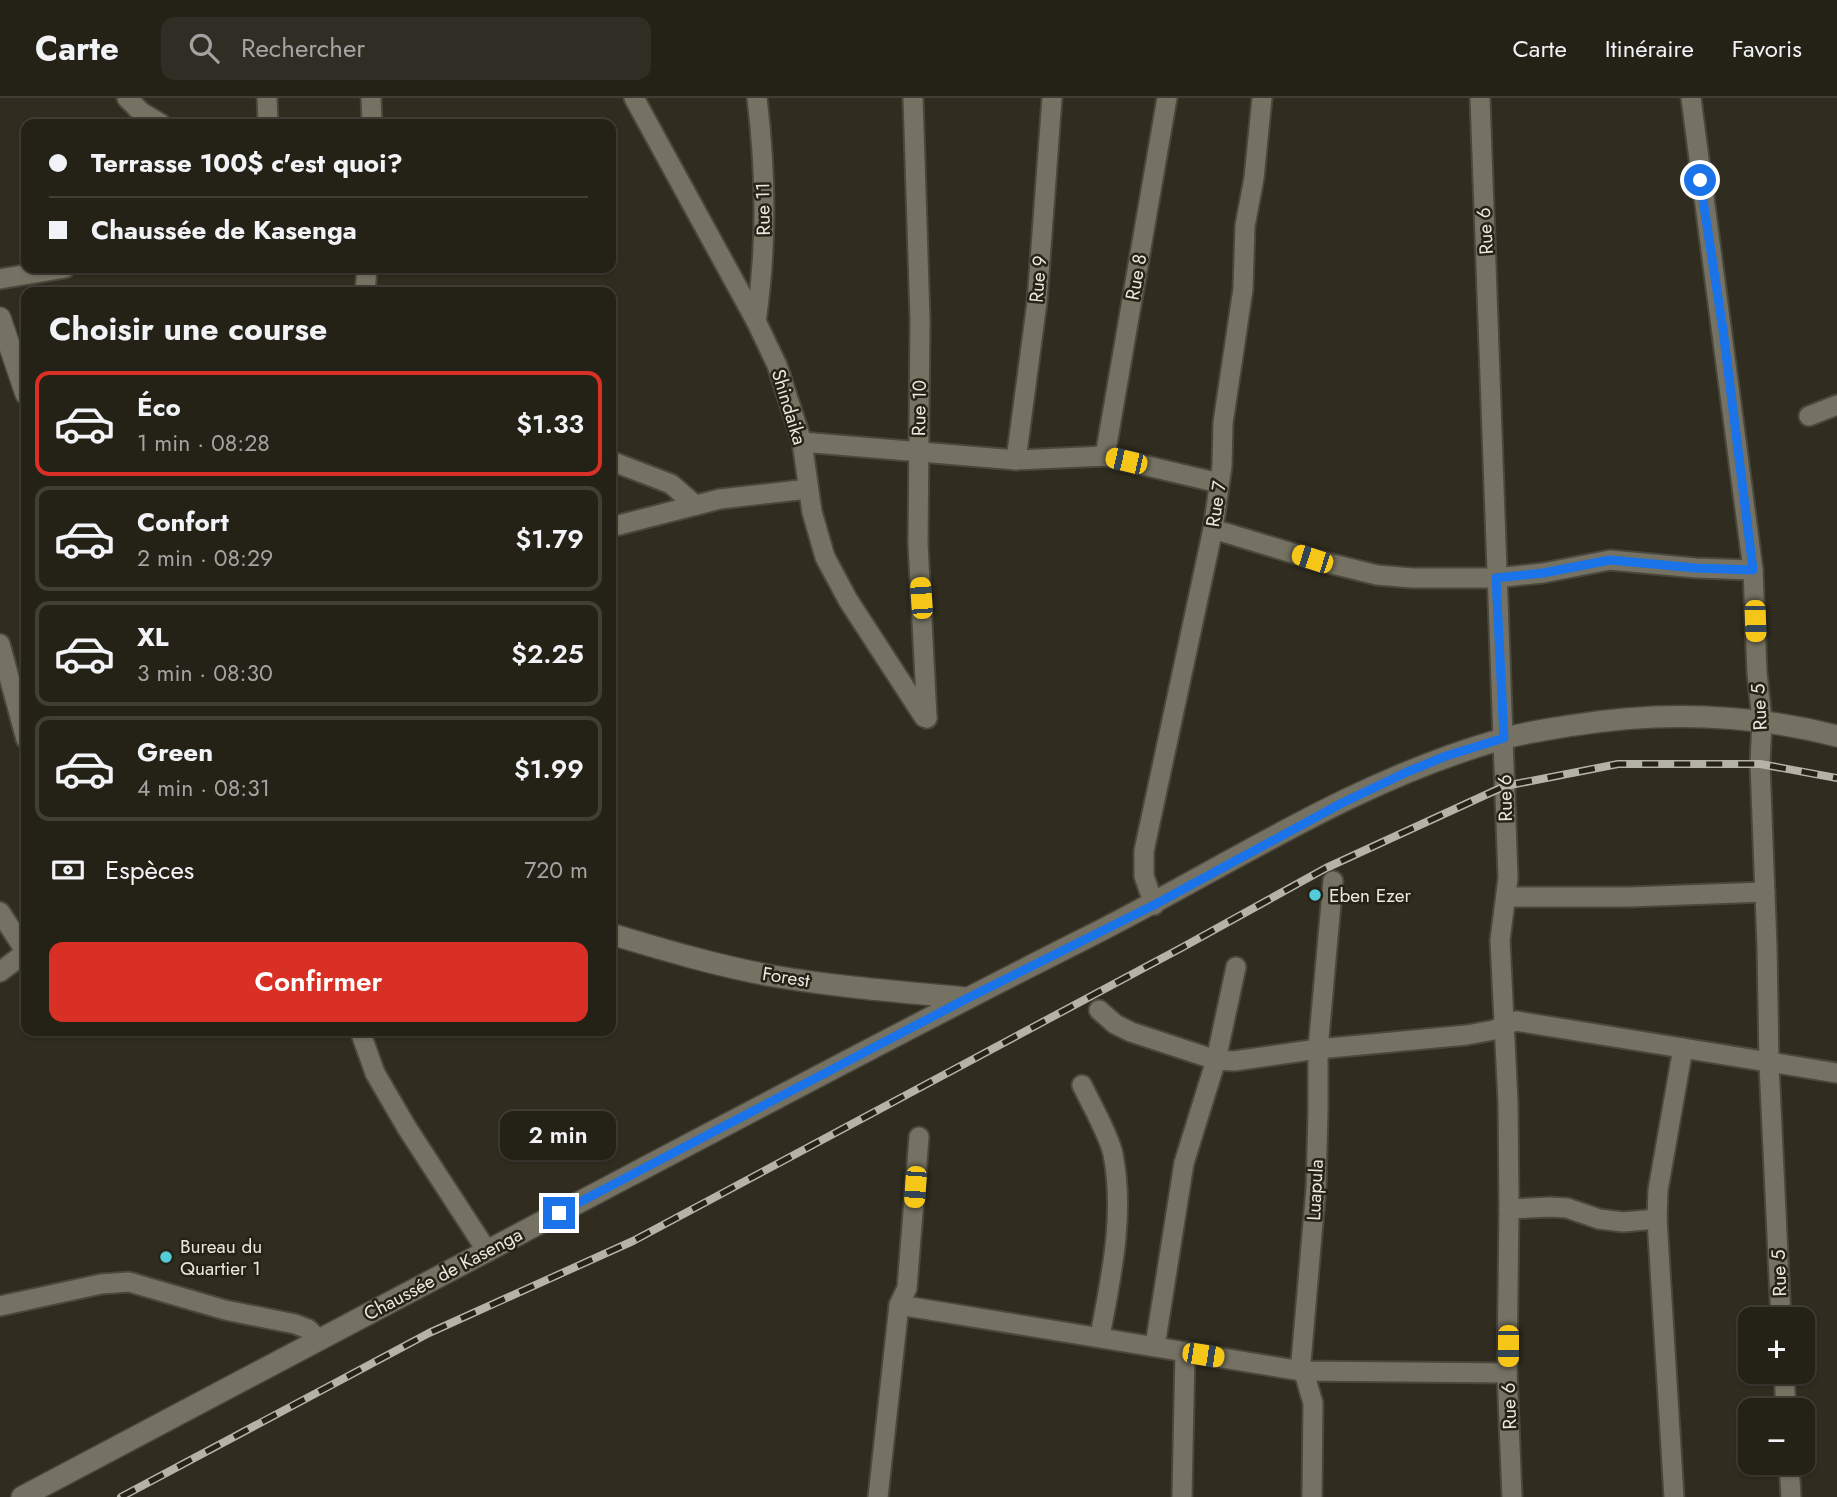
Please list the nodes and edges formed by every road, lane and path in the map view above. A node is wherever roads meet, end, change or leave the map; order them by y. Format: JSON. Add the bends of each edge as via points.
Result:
{"nodes":[{"id":1,"x":127,"y":98,"type":"edge"},
{"id":2,"x":267,"y":98,"type":"edge"},
{"id":3,"x":372,"y":98,"type":"edge"},
{"id":4,"x":634,"y":98,"type":"edge"},
{"id":5,"x":757,"y":98,"type":"edge"},
{"id":6,"x":913,"y":98,"type":"edge"},
{"id":7,"x":1052,"y":98,"type":"edge"},
{"id":8,"x":1167,"y":98,"type":"edge"},
{"id":9,"x":1262,"y":98,"type":"edge"},
{"id":10,"x":1480,"y":98,"type":"edge"},
{"id":11,"x":1690,"y":98,"type":"edge"},
{"id":12,"x":153,"y":119,"type":"edge"},
{"id":13,"x":268,"y":119,"type":"edge"},
{"id":14,"x":372,"y":119,"type":"edge"},
{"id":15,"x":35,"y":273,"type":"edge"},
{"id":16,"x":0,"y":279,"type":"edge"},
{"id":17,"x":0,"y":318,"type":"edge"},
{"id":18,"x":756,"y":321,"type":"junction"},
{"id":19,"x":21,"y":379,"type":"edge"},
{"id":20,"x":1837,"y":405,"type":"edge"},
{"id":21,"x":1809,"y":416,"type":"dead end"},
{"id":22,"x":802,"y":442,"type":"junction"},
{"id":23,"x":918,"y":453,"type":"junction"},
{"id":24,"x":1105,"y":456,"type":"junction"},
{"id":25,"x":1016,"y":460,"type":"junction"},
{"id":26,"x":616,"y":463,"type":"edge"},
{"id":27,"x":1219,"y":483,"type":"junction"},
{"id":28,"x":807,"y":489,"type":"junction"},
{"id":29,"x":695,"y":505,"type":"junction"},
{"id":30,"x":616,"y":526,"type":"edge"},
{"id":31,"x":1213,"y":529,"type":"junction"},
{"id":32,"x":1753,"y":570,"type":"junction"},
{"id":33,"x":1496,"y":578,"type":"junction"},
{"id":34,"x":0,"y":644,"type":"edge"},
{"id":35,"x":927,"y":718,"type":"joint"},
{"id":36,"x":1762,"y":720,"type":"junction"},
{"id":37,"x":21,"y":721,"type":"edge"},
{"id":38,"x":1837,"y":736,"type":"edge"},
{"id":39,"x":1504,"y":738,"type":"junction"},
{"id":40,"x":1333,"y":881,"type":"dead end"},
{"id":41,"x":1765,"y":892,"type":"junction"},
{"id":42,"x":1506,"y":897,"type":"junction"},
{"id":43,"x":1154,"y":905,"type":"junction"},
{"id":44,"x":2,"y":918,"type":"edge"},
{"id":45,"x":616,"y":935,"type":"edge"},
{"id":46,"x":21,"y":945,"type":"edge"},
{"id":47,"x":21,"y":956,"type":"edge"},
{"id":48,"x":1236,"y":967,"type":"dead end"},
{"id":49,"x":0,"y":972,"type":"edge"},
{"id":50,"x":966,"y":999,"type":"junction"},
{"id":51,"x":1099,"y":1010,"type":"dead end"},
{"id":52,"x":1504,"y":1026,"type":"junction"},
{"id":53,"x":362,"y":1036,"type":"edge"},
{"id":54,"x":1683,"y":1048,"type":"junction"},
{"id":55,"x":1318,"y":1049,"type":"junction"},
{"id":56,"x":1216,"y":1060,"type":"junction"},
{"id":57,"x":1769,"y":1064,"type":"junction"},
{"id":58,"x":1837,"y":1073,"type":"edge"},
{"id":59,"x":1082,"y":1084,"type":"dead end"},
{"id":60,"x":919,"y":1137,"type":"dead end"},
{"id":61,"x":1509,"y":1209,"type":"junction"},
{"id":62,"x":1657,"y":1219,"type":"junction"},
{"id":63,"x":487,"y":1251,"type":"junction"},
{"id":64,"x":899,"y":1305,"type":"junction"},
{"id":65,"x":0,"y":1306,"type":"edge"},
{"id":66,"x":1780,"y":1307,"type":"edge"},
{"id":67,"x":1100,"y":1336,"type":"junction"},
{"id":68,"x":319,"y":1340,"type":"junction"},
{"id":69,"x":1155,"y":1346,"type":"junction"},
{"id":70,"x":1185,"y":1352,"type":"junction"},
{"id":71,"x":1302,"y":1371,"type":"junction"},
{"id":72,"x":1507,"y":1373,"type":"junction"},
{"id":73,"x":1790,"y":1475,"type":"edge"},
{"id":74,"x":22,"y":1497,"type":"edge"},
{"id":75,"x":878,"y":1497,"type":"edge"},
{"id":76,"x":1182,"y":1497,"type":"edge"},
{"id":77,"x":1312,"y":1497,"type":"edge"},
{"id":78,"x":1512,"y":1497,"type":"edge"},
{"id":79,"x":1674,"y":1497,"type":"edge"},
{"id":80,"x":1791,"y":1497,"type":"edge"}],
"edges":[{"from":1,"to":12,"type":"street"},
{"from":2,"to":13,"type":"street"},
{"from":3,"to":14,"type":"street"},
{"from":4,"to":18,"type":"street","name":"Shindaika"},
{"from":5,"to":18,"type":"street","name":"Rue 11","via":[[764,244]]},
{"from":6,"to":23,"type":"street","name":"Rue 10","via":[[920,319]]},
{"from":7,"to":25,"type":"street","name":"Rue 9","via":[[1037,302]]},
{"from":8,"to":24,"type":"street","name":"Rue 8"},
{"from":9,"to":27,"type":"street","name":"Rue 7"},
{"from":10,"to":33,"type":"street","name":"Rue 6"},
{"from":11,"to":32,"type":"street","name":"Rue 5"},
{"from":15,"to":16,"type":"street"},
{"from":17,"to":19,"type":"main road"},
{"from":18,"to":22,"type":"street","name":"Shindaika","via":[[777,366]]},
{"from":20,"to":21,"type":"street"},
{"from":22,"to":23,"type":"street"},
{"from":22,"to":28,"type":"street","name":"Shindaika"},
{"from":23,"to":25,"type":"street"},
{"from":23,"to":35,"type":"street","name":"Rue 10"},
{"from":24,"to":25,"type":"street"},
{"from":24,"to":27,"type":"street"},
{"from":26,"to":29,"type":"street","via":[[671,484]]},
{"from":27,"to":31,"type":"street","name":"Rue 7"},
{"from":28,"to":29,"type":"street"},
{"from":28,"to":35,"type":"street","name":"Shindaika","via":[[825,557],[848,600]]},
{"from":29,"to":30,"type":"street"},
{"from":31,"to":33,"type":"street","via":[[1377,575]]},
{"from":31,"to":43,"type":"street","name":"Rue 7","via":[[1144,851],[1144,876]]},
{"from":32,"to":33,"type":"street","via":[[1610,560]]},
{"from":32,"to":36,"type":"street","name":"Rue 5"},
{"from":33,"to":39,"type":"street","name":"Rue 6"},
{"from":34,"to":37,"type":"street"},
{"from":36,"to":38,"type":"main road","name":"Chaussée de Kasenga"},
{"from":36,"to":39,"type":"main road","name":"Chaussée de Kasenga","via":[[1646,717]]},
{"from":36,"to":41,"type":"street","name":"Rue 5"},
{"from":39,"to":42,"type":"street","name":"Rue 6"},
{"from":39,"to":43,"type":"main road","name":"Chaussée de Kasenga","via":[[1407,772]]},
{"from":40,"to":55,"type":"street","name":"Luapula"},
{"from":41,"to":42,"type":"street"},
{"from":41,"to":57,"type":"street","name":"Rue 5"},
{"from":42,"to":52,"type":"street","name":"Rue 6","via":[[1500,940]]},
{"from":43,"to":50,"type":"main road","name":"Chaussée de Kasenga"},
{"from":44,"to":46,"type":"street"},
{"from":45,"to":50,"type":"main road","name":"Forest","via":[[773,976]]},
{"from":47,"to":49,"type":"street"},
{"from":48,"to":56,"type":"street"},
{"from":50,"to":63,"type":"main road","name":"Chaussée de Kasenga"},
{"from":51,"to":56,"type":"street","via":[[1131,1032]]},
{"from":52,"to":54,"type":"street","via":[[1528,1022]]},
{"from":52,"to":55,"type":"street","via":[[1467,1035]]},
{"from":52,"to":61,"type":"street","name":"Rue 6"},
{"from":53,"to":63,"type":"street","via":[[375,1073],[407,1128]]},
{"from":54,"to":57,"type":"street"},
{"from":54,"to":62,"type":"street"},
{"from":55,"to":56,"type":"street"},
{"from":55,"to":71,"type":"street","name":"Luapula","via":[[1315,1188]]},
{"from":56,"to":69,"type":"street","via":[[1184,1163]]},
{"from":57,"to":58,"type":"street"},
{"from":57,"to":66,"type":"street","name":"Rue 5"},
{"from":59,"to":67,"type":"street","via":[[1112,1151],[1117,1188],[1117,1233]]},
{"from":60,"to":64,"type":"street","via":[[907,1288]]},
{"from":61,"to":62,"type":"street","via":[[1559,1207],[1623,1222]]},
{"from":61,"to":72,"type":"street","name":"Rue 6"},
{"from":62,"to":79,"type":"street"},
{"from":63,"to":68,"type":"main road","name":"Chaussée de Kasenga"},
{"from":64,"to":67,"type":"street"},
{"from":64,"to":75,"type":"street"},
{"from":65,"to":68,"type":"street","via":[[129,1282],[225,1310],[295,1324]]},
{"from":67,"to":69,"type":"street"},
{"from":68,"to":74,"type":"main road","name":"Chaussée de Kasenga"},
{"from":69,"to":70,"type":"street"},
{"from":70,"to":71,"type":"street"},
{"from":70,"to":76,"type":"street"},
{"from":71,"to":72,"type":"street"},
{"from":71,"to":77,"type":"street","name":"Luapula","via":[[1313,1403]]},
{"from":72,"to":78,"type":"street","name":"Rue 6"},
{"from":73,"to":80,"type":"street"}]}
